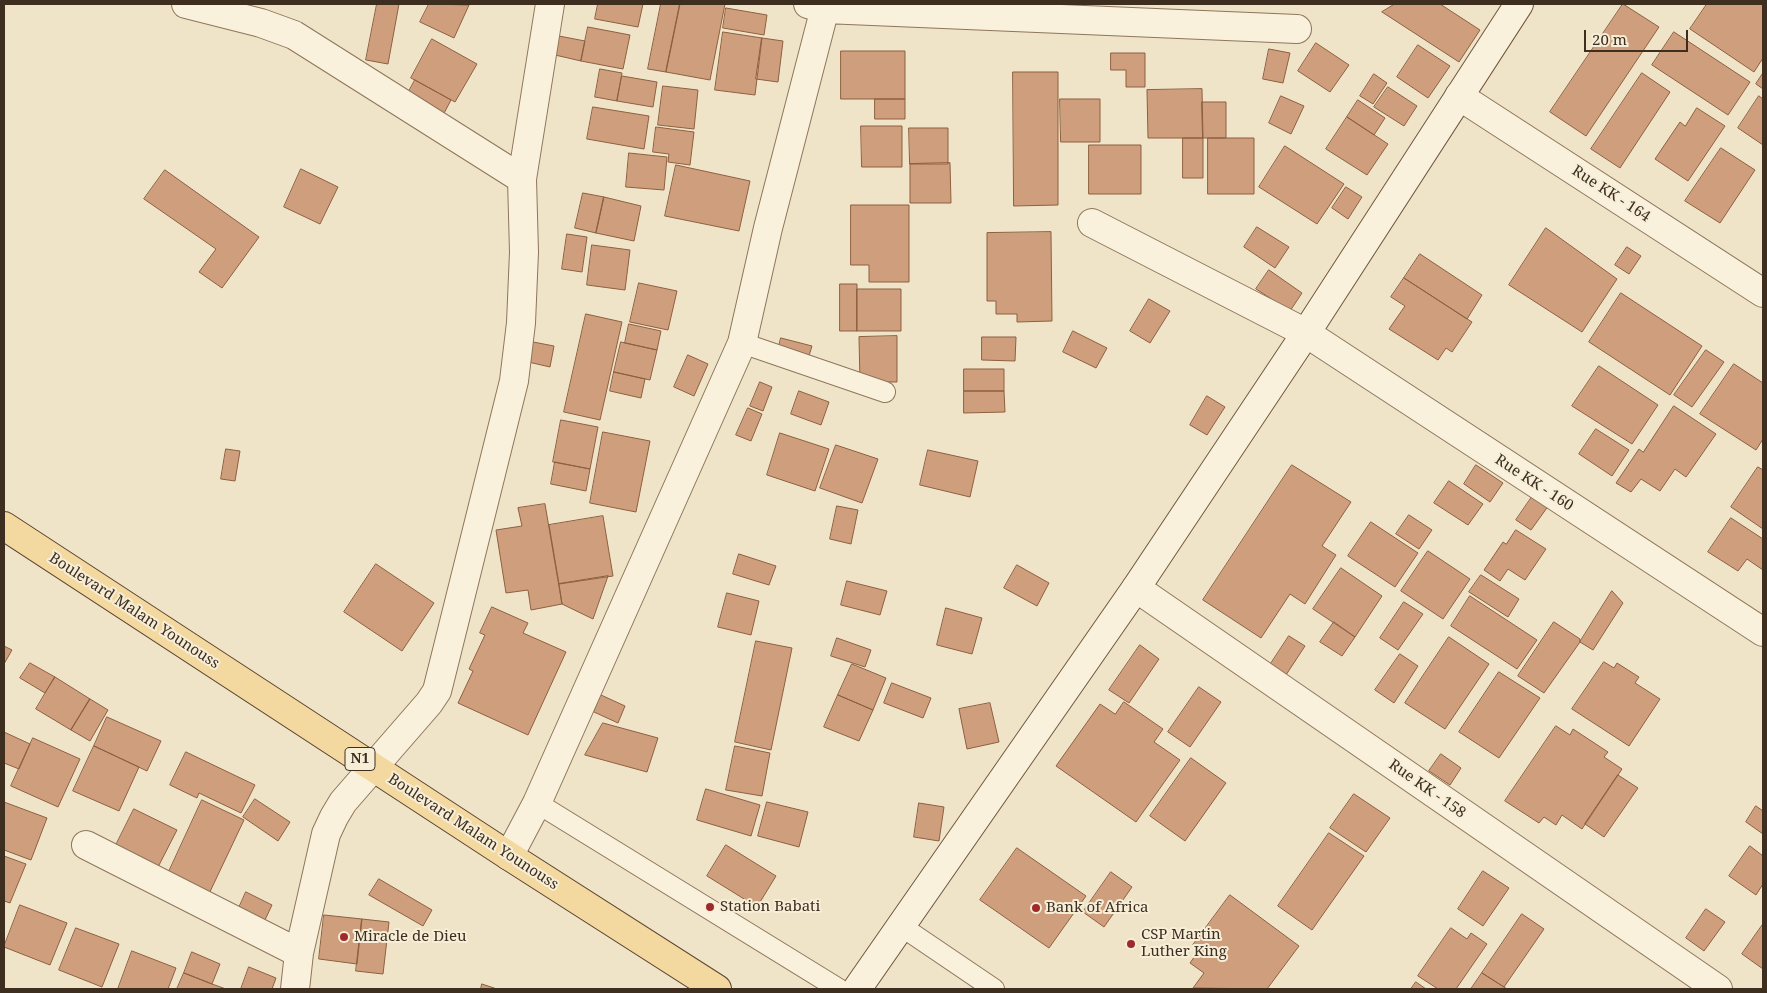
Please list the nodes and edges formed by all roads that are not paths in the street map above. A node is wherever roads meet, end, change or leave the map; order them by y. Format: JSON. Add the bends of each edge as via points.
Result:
{"nodes":[{"id":1,"x":193,"y":4,"type":"edge"},
{"id":2,"x":550,"y":4,"type":"edge"},
{"id":3,"x":1519,"y":4,"type":"edge"},
{"id":4,"x":819,"y":5,"type":"edge"},
{"id":5,"x":1297,"y":29,"type":"dead end"},
{"id":6,"x":1459,"y":96,"type":"junction"},
{"id":7,"x":522,"y":179,"type":"junction"},
{"id":8,"x":1092,"y":223,"type":"dead end"},
{"id":9,"x":1763,"y":293,"type":"edge"},
{"id":10,"x":1306,"y":333,"type":"junction"},
{"id":11,"x":742,"y":343,"type":"junction"},
{"id":12,"x":885,"y":392,"type":"dead end"},
{"id":13,"x":4,"y":526,"type":"edge"},
{"id":14,"x":1136,"y":588,"type":"junction"},
{"id":15,"x":1763,"y":632,"type":"edge"},
{"id":16,"x":373,"y":767,"type":"junction"},
{"id":17,"x":537,"y":803,"type":"junction"},
{"id":18,"x":86,"y":845,"type":"dead end"},
{"id":19,"x":509,"y":856,"type":"junction"},
{"id":20,"x":901,"y":926,"type":"junction"},
{"id":21,"x":300,"y":953,"type":"junction"},
{"id":22,"x":295,"y":989,"type":"edge"},
{"id":23,"x":717,"y":989,"type":"edge"},
{"id":24,"x":839,"y":989,"type":"edge"},
{"id":25,"x":857,"y":989,"type":"edge"},
{"id":26,"x":994,"y":989,"type":"edge"},
{"id":27,"x":1718,"y":989,"type":"edge"}],
"edges":[{"from":1,"to":7,"type":"street","via":[[294,35]]},
{"from":2,"to":7,"type":"street"},
{"from":3,"to":6,"type":"street"},
{"from":4,"to":5,"type":"street"},
{"from":4,"to":11,"type":"street"},
{"from":6,"to":9,"type":"street","name":"Rue KK - 164"},
{"from":6,"to":10,"type":"street"},
{"from":7,"to":16,"type":"street","via":[[522,314],[514,381],[437,691]]},
{"from":8,"to":10,"type":"street","name":"Rue KK - 160"},
{"from":10,"to":14,"type":"street"},
{"from":10,"to":15,"type":"street","name":"Rue KK - 160"},
{"from":11,"to":12,"type":"lane"},
{"from":11,"to":17,"type":"street"},
{"from":13,"to":16,"type":"main road","name":"Boulevard Malam Younouss","number":"N1"},
{"from":14,"to":20,"type":"street"},
{"from":14,"to":27,"type":"street","name":"Rue KK - 158"},
{"from":16,"to":19,"type":"main road","name":"Boulevard Malam Younouss","number":"N1"},
{"from":16,"to":21,"type":"street","via":[[343,802],[326,834]]},
{"from":17,"to":19,"type":"street"},
{"from":17,"to":24,"type":"lane"},
{"from":18,"to":21,"type":"street"},
{"from":19,"to":23,"type":"main road","name":"Boulevard Malam Younouss","number":"N1"},
{"from":20,"to":25,"type":"street"},
{"from":20,"to":26,"type":"lane"},
{"from":21,"to":22,"type":"street"}]}
